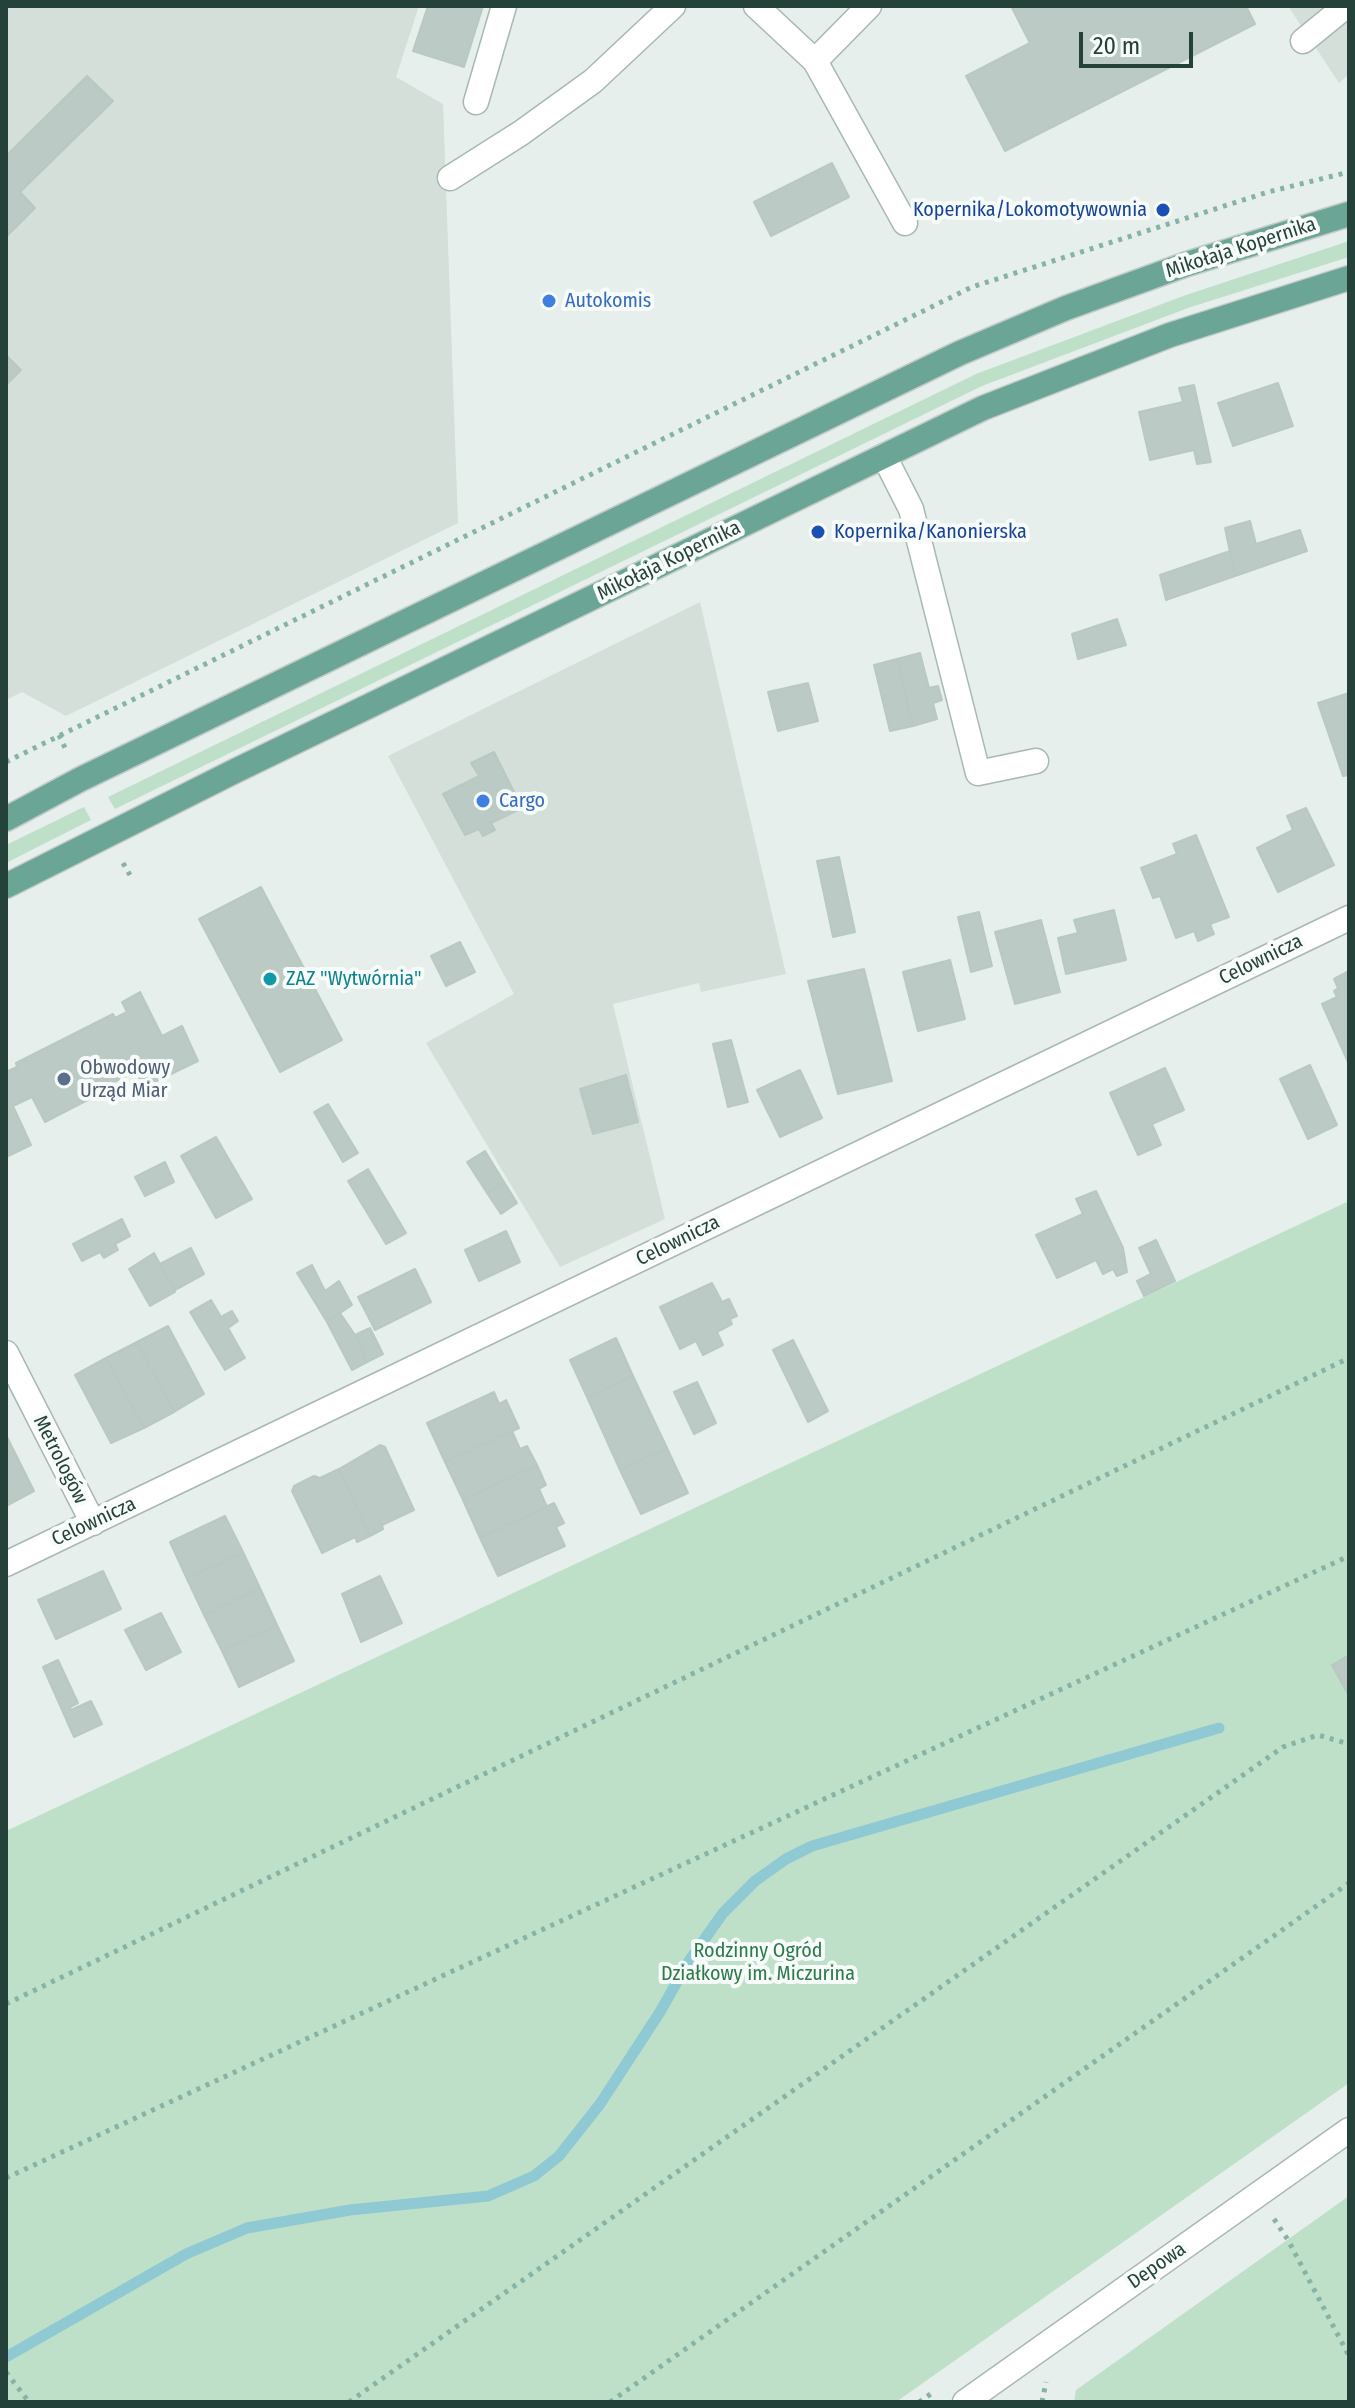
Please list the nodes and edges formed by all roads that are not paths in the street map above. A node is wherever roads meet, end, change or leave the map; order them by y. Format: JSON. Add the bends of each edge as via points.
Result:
{"nodes":[{"id":1,"x":504,"y":6,"type":"edge"},
{"id":2,"x":673,"y":6,"type":"edge"},
{"id":3,"x":756,"y":6,"type":"edge"},
{"id":4,"x":869,"y":6,"type":"edge"},
{"id":5,"x":1346,"y":6,"type":"edge"},
{"id":6,"x":1303,"y":41,"type":"dead end"},
{"id":7,"x":815,"y":61,"type":"junction"},
{"id":8,"x":476,"y":102,"type":"dead end"},
{"id":9,"x":450,"y":178,"type":"dead end"},
{"id":10,"x":1349,"y":214,"type":"edge"},
{"id":11,"x":905,"y":223,"type":"dead end"},
{"id":12,"x":1349,"y":278,"type":"edge"},
{"id":13,"x":884,"y":456,"type":"junction"},
{"id":14,"x":1036,"y":761,"type":"dead end"},
{"id":15,"x":6,"y":819,"type":"edge"},
{"id":16,"x":6,"y":886,"type":"edge"},
{"id":17,"x":1349,"y":918,"type":"edge"},
{"id":18,"x":6,"y":1353,"type":"edge"},
{"id":19,"x":93,"y":1523,"type":"junction"},
{"id":20,"x":6,"y":1564,"type":"edge"},
{"id":21,"x":1349,"y":2130,"type":"edge"},
{"id":22,"x":997,"y":2393,"type":"edge"},
{"id":23,"x":965,"y":2402,"type":"edge"}],
"edges":[{"from":1,"to":8,"type":"street"},
{"from":2,"to":9,"type":"street","via":[[593,81]]},
{"from":3,"to":7,"type":"street"},
{"from":4,"to":7,"type":"street"},
{"from":5,"to":6,"type":"street"},
{"from":7,"to":11,"type":"street"},
{"from":10,"to":15,"type":"main road","name":"Mikołaja Kopernika","via":[[1187,264],[960,353]]},
{"from":12,"to":13,"type":"main road","name":"Mikołaja Kopernika","via":[[1170,335],[983,408]]},
{"from":13,"to":14,"type":"street","via":[[911,509],[978,773]]},
{"from":13,"to":16,"type":"main road","name":"Mikołaja Kopernika"},
{"from":17,"to":19,"type":"street","name":"Celownicza"},
{"from":18,"to":19,"type":"street","name":"Metrologów"},
{"from":19,"to":20,"type":"street","name":"Celownicza"},
{"from":21,"to":22,"type":"street","name":"Depowa"},
{"from":22,"to":23,"type":"street","name":"Depowa"}]}
